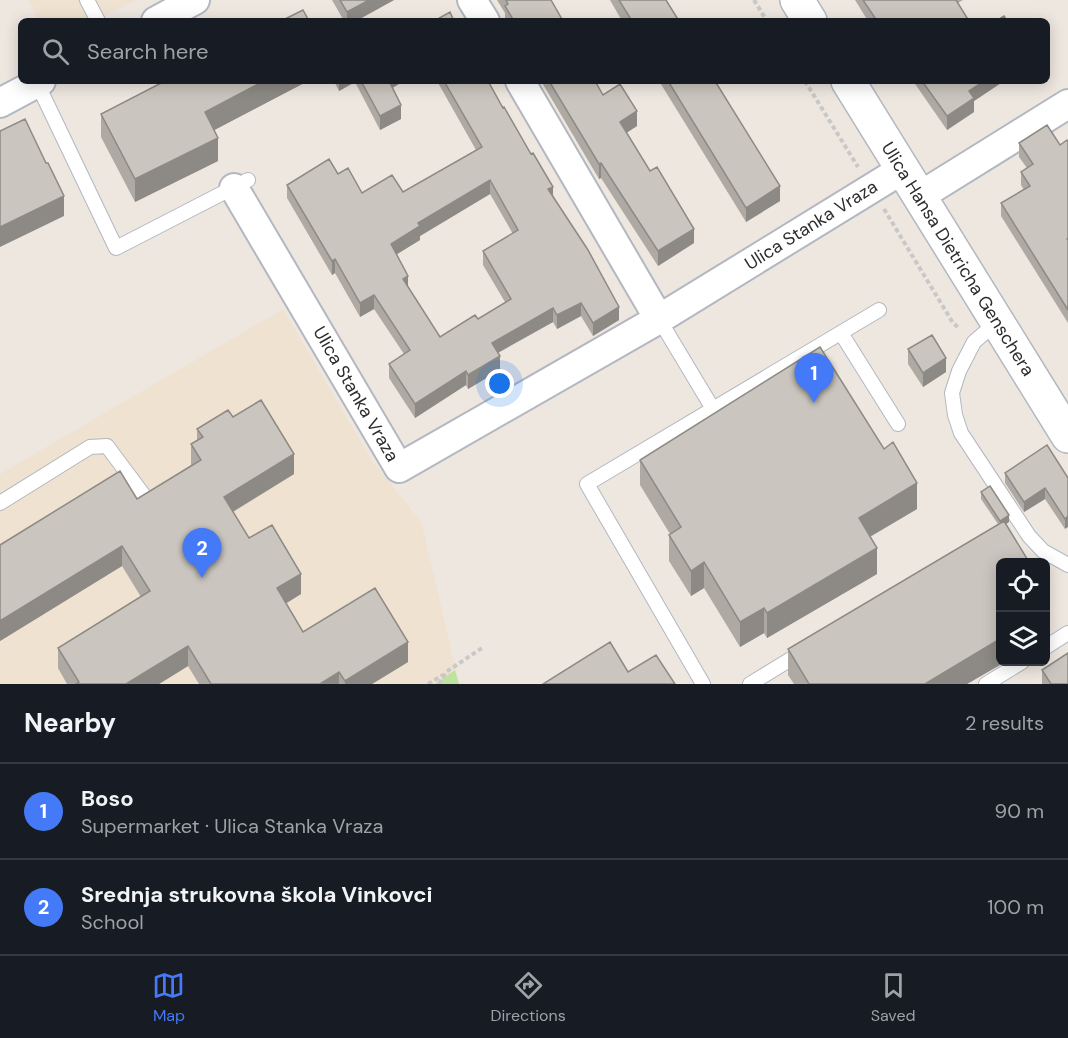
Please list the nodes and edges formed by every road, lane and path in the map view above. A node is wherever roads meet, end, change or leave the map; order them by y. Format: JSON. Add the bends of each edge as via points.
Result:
{"nodes":[{"id":1,"x":87,"y":0,"type":"edge"},
{"id":2,"x":195,"y":0,"type":"edge"},
{"id":3,"x":472,"y":0,"type":"edge"},
{"id":4,"x":754,"y":0,"type":"edge"},
{"id":5,"x":797,"y":0,"type":"edge"},
{"id":6,"x":96,"y":18,"type":"edge"},
{"id":7,"x":162,"y":18,"type":"edge"},
{"id":8,"x":483,"y":18,"type":"edge"},
{"id":9,"x":765,"y":18,"type":"edge"},
{"id":10,"x":808,"y":18,"type":"edge"},
{"id":11,"x":35,"y":84,"type":"edge"},
{"id":12,"x":40,"y":84,"type":"edge"},
{"id":13,"x":522,"y":84,"type":"edge"},
{"id":14,"x":807,"y":84,"type":"edge"},
{"id":15,"x":850,"y":84,"type":"edge"},
{"id":16,"x":0,"y":103,"type":"edge"},
{"id":17,"x":1068,"y":105,"type":"edge"},
{"id":18,"x":903,"y":169,"type":"junction"},
{"id":19,"x":241,"y":184,"type":"joint"},
{"id":20,"x":872,"y":188,"type":"junction"},
{"id":21,"x":920,"y":196,"type":"junction"},
{"id":22,"x":879,"y":310,"type":"dead end"},
{"id":23,"x":659,"y":319,"type":"junction"},
{"id":24,"x":986,"y":332,"type":"junction"},
{"id":25,"x":841,"y":333,"type":"junction"},
{"id":26,"x":713,"y":409,"type":"junction"},
{"id":27,"x":898,"y":424,"type":"dead end"},
{"id":28,"x":1068,"y":436,"type":"edge"},
{"id":29,"x":148,"y":501,"type":"edge"},
{"id":30,"x":0,"y":503,"type":"edge"},
{"id":31,"x":1068,"y":566,"type":"edge"},
{"id":32,"x":1068,"y":633,"type":"edge"},
{"id":33,"x":1050,"y":644,"type":"edge"},
{"id":34,"x":812,"y":646,"type":"edge"},
{"id":35,"x":482,"y":648,"type":"dead end"},
{"id":36,"x":1015,"y":666,"type":"edge"},
{"id":37,"x":446,"y":672,"type":"junction"},
{"id":38,"x":428,"y":684,"type":"edge"},
{"id":39,"x":439,"y":684,"type":"edge"},
{"id":40,"x":703,"y":684,"type":"edge"},
{"id":41,"x":750,"y":684,"type":"edge"},
{"id":42,"x":986,"y":684,"type":"edge"}],
"edges":[{"from":1,"to":6,"type":"lane"},
{"from":2,"to":7,"type":"street"},
{"from":3,"to":8,"type":"street"},
{"from":4,"to":9,"type":"path"},
{"from":5,"to":10,"type":"main road"},
{"from":11,"to":16,"type":"street"},
{"from":12,"to":19,"type":"lane","via":[[116,248]]},
{"from":13,"to":23,"type":"street"},
{"from":14,"to":20,"type":"path"},
{"from":15,"to":18,"type":"main road","name":"Ulica Hansa Dietricha Genschera"},
{"from":17,"to":21,"type":"street"},
{"from":18,"to":20,"type":"street","name":"Ulica Stanka Vraza"},
{"from":18,"to":21,"type":"main road","name":"Ulica Hansa Dietricha Genschera"},
{"from":19,"to":23,"type":"street","name":"Ulica Stanka Vraza","via":[[399,468]]},
{"from":20,"to":23,"type":"street","name":"Ulica Stanka Vraza"},
{"from":20,"to":24,"type":"path","via":[[953,323]]},
{"from":21,"to":24,"type":"main road","name":"Ulica Hansa Dietricha Genschera"},
{"from":22,"to":25,"type":"lane"},
{"from":23,"to":26,"type":"lane"},
{"from":24,"to":28,"type":"main road","name":"Ulica Hansa Dietricha Genschera"},
{"from":24,"to":31,"type":"lane","via":[[959,371],[952,393],[961,433],[1029,536],[1043,551]]},
{"from":25,"to":26,"type":"lane"},
{"from":25,"to":27,"type":"lane"},
{"from":26,"to":40,"type":"lane","via":[[586,484]]},
{"from":29,"to":30,"type":"lane","via":[[107,446],[90,447]]},
{"from":32,"to":33,"type":"lane"},
{"from":34,"to":41,"type":"lane"},
{"from":35,"to":37,"type":"path"},
{"from":36,"to":42,"type":"lane"},
{"from":37,"to":38,"type":"path"},
{"from":37,"to":39,"type":"path"}]}
